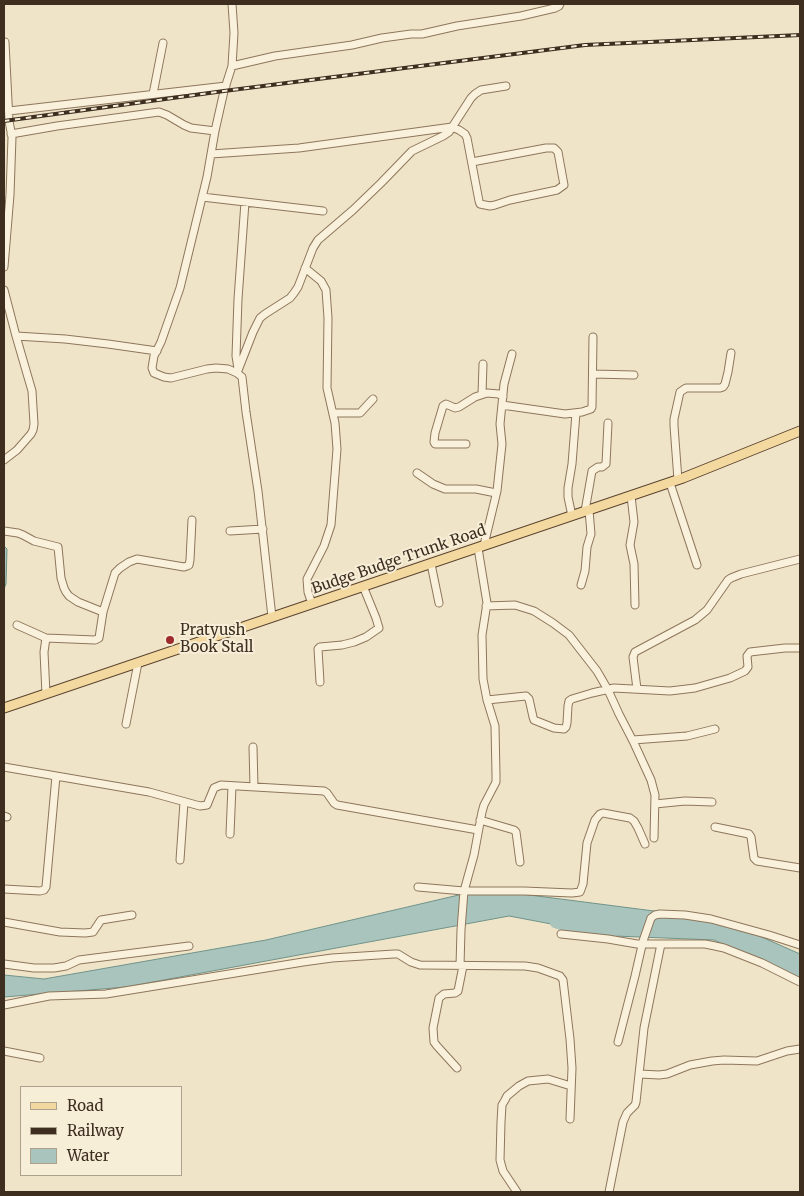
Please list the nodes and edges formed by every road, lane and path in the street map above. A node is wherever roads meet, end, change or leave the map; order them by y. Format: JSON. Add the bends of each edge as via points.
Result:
{"nodes":[{"id":1,"x":232,"y":4,"type":"edge"},
{"id":2,"x":560,"y":4,"type":"edge"},
{"id":3,"x":5,"y":42,"type":"edge"},
{"id":4,"x":163,"y":43,"type":"dead end"},
{"id":5,"x":232,"y":66,"type":"junction"},
{"id":6,"x":5,"y":79,"type":"edge"},
{"id":7,"x":226,"y":86,"type":"junction"},
{"id":8,"x":506,"y":86,"type":"dead end"},
{"id":9,"x":153,"y":94,"type":"junction"},
{"id":10,"x":9,"y":111,"type":"junction"},
{"id":11,"x":452,"y":128,"type":"junction"},
{"id":12,"x":215,"y":131,"type":"junction"},
{"id":13,"x":11,"y":134,"type":"junction"},
{"id":14,"x":8,"y":150,"type":"edge"},
{"id":15,"x":211,"y":154,"type":"junction"},
{"id":16,"x":472,"y":162,"type":"junction"},
{"id":17,"x":202,"y":197,"type":"junction"},
{"id":18,"x":245,"y":202,"type":"junction"},
{"id":19,"x":323,"y":211,"type":"dead end"},
{"id":20,"x":4,"y":267,"type":"edge"},
{"id":21,"x":305,"y":268,"type":"junction"},
{"id":22,"x":4,"y":290,"type":"edge"},
{"id":23,"x":16,"y":336,"type":"junction"},
{"id":24,"x":594,"y":338,"type":"dead end"},
{"id":25,"x":156,"y":351,"type":"junction"},
{"id":26,"x":731,"y":352,"type":"dead end"},
{"id":27,"x":512,"y":354,"type":"dead end"},
{"id":28,"x":483,"y":364,"type":"dead end"},
{"id":29,"x":238,"y":371,"type":"junction"},
{"id":30,"x":593,"y":374,"type":"junction"},
{"id":31,"x":634,"y":375,"type":"dead end"},
{"id":32,"x":482,"y":394,"type":"junction"},
{"id":33,"x":373,"y":398,"type":"dead end"},
{"id":34,"x":503,"y":401,"type":"junction"},
{"id":35,"x":333,"y":413,"type":"junction"},
{"id":36,"x":576,"y":413,"type":"junction"},
{"id":37,"x":608,"y":423,"type":"dead end"},
{"id":38,"x":800,"y":431,"type":"edge"},
{"id":39,"x":466,"y":444,"type":"dead end"},
{"id":40,"x":4,"y":460,"type":"edge"},
{"id":41,"x":417,"y":473,"type":"dead end"},
{"id":42,"x":674,"y":481,"type":"junction"},
{"id":43,"x":496,"y":493,"type":"junction"},
{"id":44,"x":630,"y":496,"type":"junction"},
{"id":45,"x":587,"y":511,"type":"junction"},
{"id":46,"x":572,"y":516,"type":"junction"},
{"id":47,"x":192,"y":520,"type":"dead end"},
{"id":48,"x":263,"y":529,"type":"junction"},
{"id":49,"x":4,"y":531,"type":"edge"},
{"id":50,"x":230,"y":531,"type":"dead end"},
{"id":51,"x":481,"y":546,"type":"junction"},
{"id":52,"x":800,"y":559,"type":"edge"},
{"id":53,"x":430,"y":564,"type":"junction"},
{"id":54,"x":697,"y":565,"type":"dead end"},
{"id":55,"x":581,"y":585,"type":"dead end"},
{"id":56,"x":363,"y":586,"type":"junction"},
{"id":57,"x":439,"y":603,"type":"dead end"},
{"id":58,"x":312,"y":604,"type":"junction"},
{"id":59,"x":486,"y":606,"type":"junction"},
{"id":60,"x":635,"y":606,"type":"dead end"},
{"id":61,"x":103,"y":612,"type":"junction"},
{"id":62,"x":272,"y":617,"type":"junction"},
{"id":63,"x":17,"y":626,"type":"dead end"},
{"id":64,"x":46,"y":638,"type":"junction"},
{"id":65,"x":800,"y":648,"type":"edge"},
{"id":66,"x":138,"y":663,"type":"junction"},
{"id":67,"x":320,"y":682,"type":"dead end"},
{"id":68,"x":637,"y":689,"type":"junction"},
{"id":69,"x":608,"y":690,"type":"junction"},
{"id":70,"x":46,"y":694,"type":"junction"},
{"id":71,"x":487,"y":700,"type":"junction"},
{"id":72,"x":4,"y":708,"type":"edge"},
{"id":73,"x":126,"y":724,"type":"dead end"},
{"id":74,"x":715,"y":729,"type":"dead end"},
{"id":75,"x":633,"y":740,"type":"junction"},
{"id":76,"x":253,"y":747,"type":"dead end"},
{"id":77,"x":4,"y":767,"type":"edge"},
{"id":78,"x":56,"y":776,"type":"junction"},
{"id":79,"x":232,"y":786,"type":"junction"},
{"id":80,"x":254,"y":787,"type":"junction"},
{"id":81,"x":184,"y":802,"type":"junction"},
{"id":82,"x":712,"y":802,"type":"dead end"},
{"id":83,"x":654,"y":804,"type":"junction"},
{"id":84,"x":480,"y":820,"type":"junction"},
{"id":85,"x":715,"y":827,"type":"dead end"},
{"id":86,"x":478,"y":830,"type":"junction"},
{"id":87,"x":230,"y":834,"type":"dead end"},
{"id":88,"x":654,"y":838,"type":"dead end"},
{"id":89,"x":644,"y":844,"type":"dead end"},
{"id":90,"x":180,"y":860,"type":"dead end"},
{"id":91,"x":520,"y":862,"type":"dead end"},
{"id":92,"x":800,"y":868,"type":"edge"},
{"id":93,"x":418,"y":887,"type":"dead end"},
{"id":94,"x":4,"y":890,"type":"edge"},
{"id":95,"x":464,"y":894,"type":"junction"},
{"id":96,"x":132,"y":915,"type":"dead end"},
{"id":97,"x":4,"y":922,"type":"edge"},
{"id":98,"x":561,"y":934,"type":"dead end"},
{"id":99,"x":642,"y":942,"type":"junction"},
{"id":100,"x":661,"y":944,"type":"junction"},
{"id":101,"x":800,"y":945,"type":"edge"},
{"id":102,"x":189,"y":946,"type":"dead end"},
{"id":103,"x":4,"y":964,"type":"edge"},
{"id":104,"x":462,"y":966,"type":"junction"},
{"id":105,"x":800,"y":982,"type":"edge"},
{"id":106,"x":4,"y":1004,"type":"edge"},
{"id":107,"x":618,"y":1042,"type":"dead end"},
{"id":108,"x":800,"y":1049,"type":"edge"},
{"id":109,"x":4,"y":1051,"type":"edge"},
{"id":110,"x":40,"y":1058,"type":"dead end"},
{"id":111,"x":457,"y":1068,"type":"dead end"},
{"id":112,"x":640,"y":1074,"type":"junction"},
{"id":113,"x":572,"y":1086,"type":"junction"},
{"id":114,"x":570,"y":1119,"type":"dead end"},
{"id":115,"x":517,"y":1192,"type":"edge"},
{"id":116,"x":609,"y":1192,"type":"edge"}],
"edges":[{"from":1,"to":5,"type":"street"},
{"from":2,"to":5,"type":"street","via":[[521,16],[275,56]]},
{"from":3,"to":6,"type":"street"},
{"from":4,"to":9,"type":"street"},
{"from":5,"to":7,"type":"street"},
{"from":6,"to":10,"type":"street"},
{"from":7,"to":9,"type":"street"},
{"from":7,"to":12,"type":"street"},
{"from":8,"to":11,"type":"street","via":[[475,94]]},
{"from":9,"to":10,"type":"street"},
{"from":10,"to":13,"type":"street"},
{"from":11,"to":15,"type":"street","via":[[299,148]]},
{"from":11,"to":16,"type":"street","via":[[467,138]]},
{"from":11,"to":21,"type":"street","via":[[444,136],[412,150],[353,210],[318,240]]},
{"from":12,"to":13,"type":"street","via":[[191,128],[159,112]]},
{"from":12,"to":15,"type":"street"},
{"from":13,"to":14,"type":"street"},
{"from":14,"to":20,"type":"street","via":[[10,195]]},
{"from":15,"to":17,"type":"street"},
{"from":16,"to":16,"type":"street","via":[[479,201],[483,205],[557,190],[564,185],[558,152],[551,147]]},
{"from":17,"to":18,"type":"street"},
{"from":17,"to":25,"type":"street","via":[[180,288]]},
{"from":18,"to":19,"type":"street"},
{"from":18,"to":29,"type":"street","via":[[238,299]]},
{"from":21,"to":29,"type":"street","via":[[290,298],[260,318]]},
{"from":21,"to":35,"type":"street","via":[[321,281],[326,290],[327,388]]},
{"from":22,"to":23,"type":"street"},
{"from":23,"to":25,"type":"street"},
{"from":23,"to":40,"type":"street","via":[[31,386],[34,430]]},
{"from":24,"to":30,"type":"street"},
{"from":25,"to":29,"type":"street","via":[[152,370],[158,376],[171,378],[211,368]]},
{"from":26,"to":42,"type":"street","via":[[723,387],[686,388],[680,392],[674,426]]},
{"from":27,"to":34,"type":"street"},
{"from":28,"to":32,"type":"street"},
{"from":29,"to":48,"type":"street","via":[[243,382]]},
{"from":30,"to":31,"type":"street"},
{"from":30,"to":36,"type":"street","via":[[592,407]]},
{"from":32,"to":34,"type":"street","via":[[498,394]]},
{"from":32,"to":39,"type":"street","via":[[459,407],[445,404],[442,408],[435,444]]},
{"from":33,"to":35,"type":"street","via":[[360,413]]},
{"from":34,"to":36,"type":"street","via":[[556,413]]},
{"from":34,"to":43,"type":"street"},
{"from":35,"to":58,"type":"street","via":[[337,449],[331,525],[308,575]]},
{"from":36,"to":46,"type":"street","via":[[568,491]]},
{"from":37,"to":45,"type":"street","via":[[606,464],[592,471]]},
{"from":38,"to":42,"type":"main road","name":"Budge Budge Trunk Road"},
{"from":41,"to":43,"type":"street","via":[[445,489]]},
{"from":42,"to":44,"type":"main road","name":"Budge Budge Trunk Road"},
{"from":42,"to":54,"type":"street"},
{"from":43,"to":51,"type":"street"},
{"from":44,"to":45,"type":"main road","name":"Budge Budge Trunk Road"},
{"from":44,"to":60,"type":"street","via":[[634,522],[630,545]]},
{"from":45,"to":46,"type":"main road","name":"Budge Budge Trunk Road"},
{"from":45,"to":55,"type":"street","via":[[591,534]]},
{"from":46,"to":51,"type":"main road","name":"Budge Budge Trunk Road"},
{"from":47,"to":61,"type":"street","via":[[189,564],[184,567],[137,560],[129,562],[115,573]]},
{"from":48,"to":50,"type":"street"},
{"from":48,"to":62,"type":"street"},
{"from":49,"to":61,"type":"street","via":[[23,534],[34,541],[58,547],[62,585],[66,592],[78,602]]},
{"from":51,"to":53,"type":"main road","name":"Budge Budge Trunk Road"},
{"from":51,"to":59,"type":"street"},
{"from":52,"to":68,"type":"street","via":[[731,578],[707,610],[695,620],[636,652],[633,657]]},
{"from":53,"to":56,"type":"main road","name":"Budge Budge Trunk Road"},
{"from":53,"to":57,"type":"street"},
{"from":56,"to":58,"type":"main road","name":"Budge Budge Trunk Road"},
{"from":56,"to":67,"type":"street","via":[[379,628],[354,642],[320,647]]},
{"from":58,"to":62,"type":"main road","name":"Budge Budge Trunk Road"},
{"from":59,"to":69,"type":"street","via":[[521,606],[553,622],[569,635]]},
{"from":59,"to":71,"type":"street","via":[[482,635]]},
{"from":61,"to":64,"type":"street","via":[[99,638],[95,640]]},
{"from":62,"to":66,"type":"main road","name":"Budge Budge Trunk Road"},
{"from":63,"to":64,"type":"street"},
{"from":64,"to":70,"type":"street"},
{"from":65,"to":68,"type":"street","via":[[750,652],[745,671],[695,688]]},
{"from":66,"to":70,"type":"main road","name":"Budge Budge Trunk Road"},
{"from":66,"to":73,"type":"street"},
{"from":68,"to":69,"type":"street"},
{"from":69,"to":71,"type":"street","via":[[569,701],[564,729],[534,720],[526,696]]},
{"from":69,"to":75,"type":"street"},
{"from":70,"to":72,"type":"main road","name":"Budge Budge Trunk Road"},
{"from":71,"to":84,"type":"street","via":[[495,726],[496,782]]},
{"from":74,"to":75,"type":"street","via":[[687,736]]},
{"from":75,"to":83,"type":"street","via":[[650,780]]},
{"from":76,"to":80,"type":"street"},
{"from":77,"to":78,"type":"street"},
{"from":78,"to":81,"type":"street","via":[[148,792]]},
{"from":78,"to":94,"type":"street","via":[[46,887],[40,891]]},
{"from":79,"to":80,"type":"street"},
{"from":79,"to":81,"type":"street","via":[[214,788],[207,805]]},
{"from":79,"to":87,"type":"street"},
{"from":80,"to":86,"type":"street","via":[[324,791],[337,805]]},
{"from":81,"to":90,"type":"street"},
{"from":82,"to":83,"type":"street"},
{"from":83,"to":88,"type":"street"},
{"from":84,"to":86,"type":"street"},
{"from":84,"to":91,"type":"street","via":[[516,832]]},
{"from":85,"to":92,"type":"street","via":[[749,834],[757,860]]},
{"from":86,"to":95,"type":"street"},
{"from":89,"to":95,"type":"street","via":[[634,821],[603,813],[595,820],[588,843],[580,892]]},
{"from":93,"to":95,"type":"street"},
{"from":95,"to":104,"type":"street"},
{"from":96,"to":97,"type":"street","via":[[101,920],[93,932],[85,933]]},
{"from":98,"to":99,"type":"street"},
{"from":99,"to":100,"type":"street"},
{"from":99,"to":101,"type":"street","via":[[651,918],[660,914],[711,919]]},
{"from":99,"to":107,"type":"street"},
{"from":100,"to":105,"type":"street","via":[[705,944],[724,948]]},
{"from":100,"to":112,"type":"street","via":[[644,1028]]},
{"from":102,"to":103,"type":"street","via":[[79,960],[54,968]]},
{"from":104,"to":106,"type":"street","via":[[420,965],[398,954],[332,958],[106,994],[49,996]]},
{"from":104,"to":111,"type":"street","via":[[458,991],[439,998],[433,1028],[434,1042]]},
{"from":104,"to":113,"type":"street","via":[[530,967],[562,978]]},
{"from":108,"to":112,"type":"street","via":[[757,1060],[712,1061],[667,1074]]},
{"from":109,"to":110,"type":"street"},
{"from":112,"to":116,"type":"street","via":[[635,1106],[623,1122]]},
{"from":113,"to":114,"type":"street"},
{"from":113,"to":115,"type":"street","via":[[548,1080],[528,1082],[519,1086],[502,1105],[500,1160],[503,1171]]}]}
